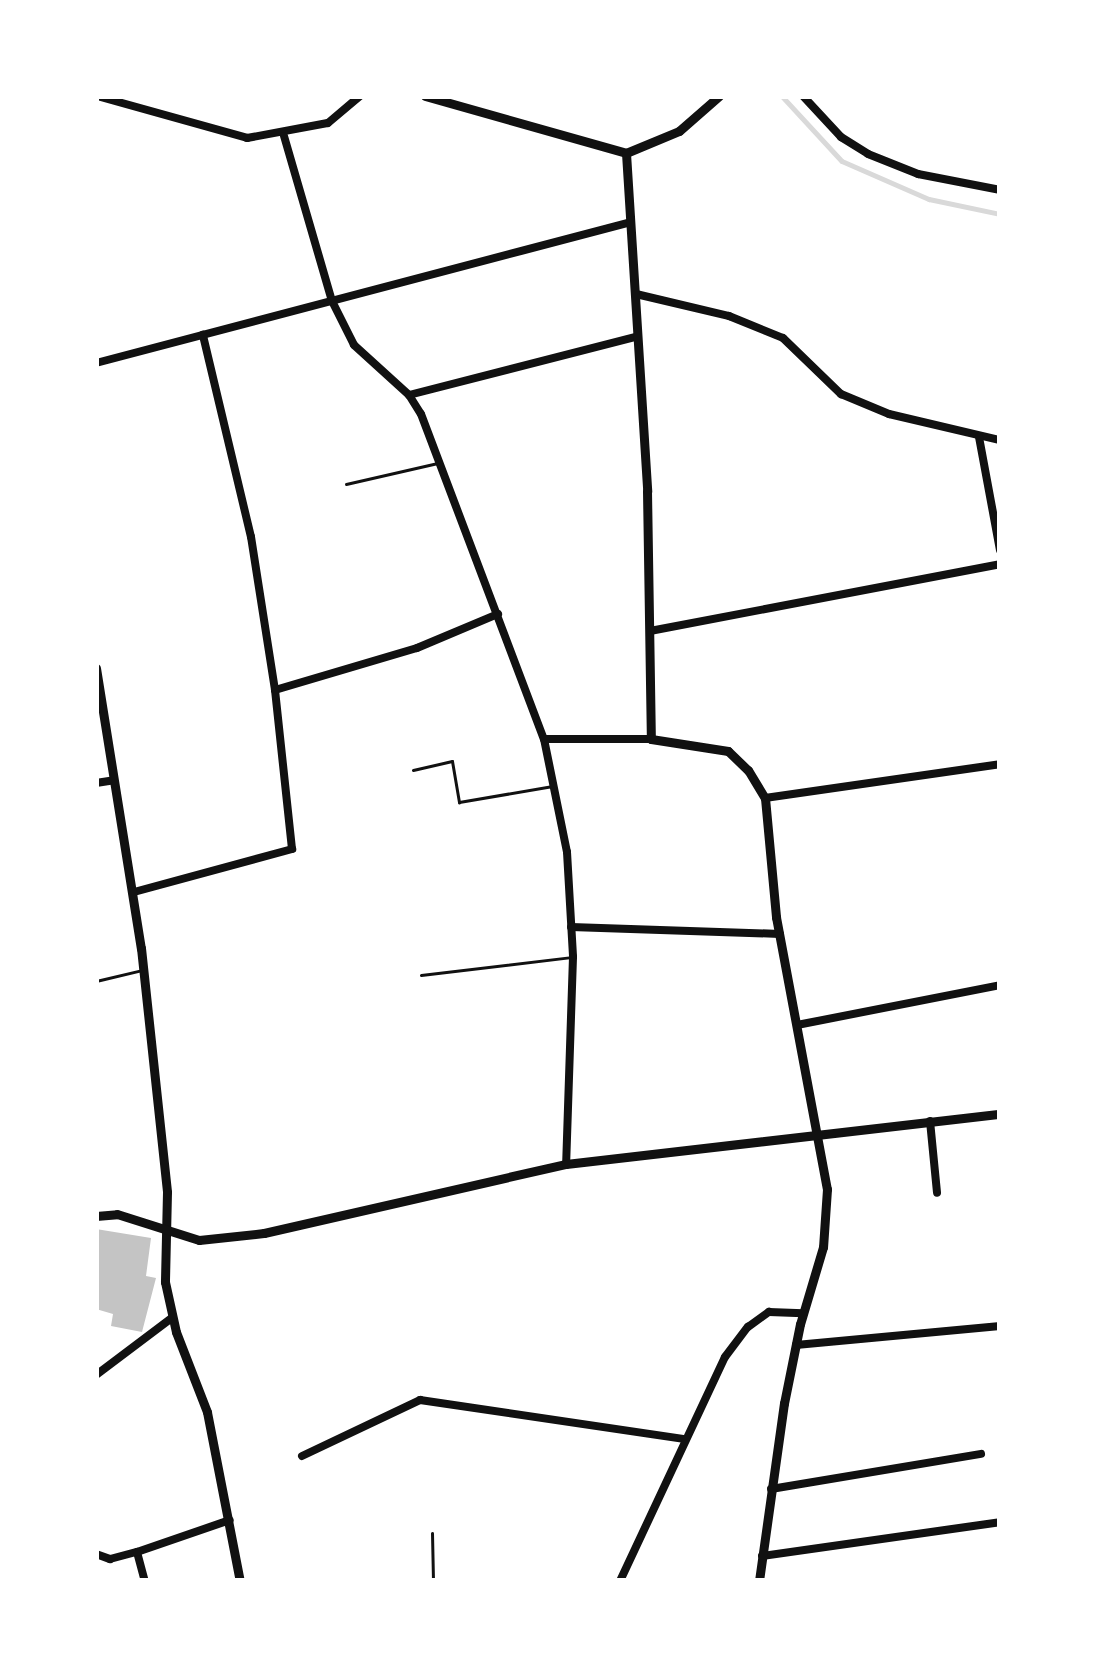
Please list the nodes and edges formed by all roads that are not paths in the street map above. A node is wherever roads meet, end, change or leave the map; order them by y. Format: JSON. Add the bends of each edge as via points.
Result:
{"nodes":[{"id":1,"x":97,"y":96,"type":"edge"},
{"id":2,"x":360,"y":96,"type":"edge"},
{"id":3,"x":425,"y":96,"type":"edge"},
{"id":4,"x":719,"y":96,"type":"edge"},
{"id":5,"x":802,"y":96,"type":"edge"},
{"id":6,"x":284,"y":136,"type":"junction"},
{"id":7,"x":626,"y":153,"type":"junction"},
{"id":8,"x":1000,"y":190,"type":"edge"},
{"id":9,"x":631,"y":222,"type":"junction"},
{"id":10,"x":636,"y":294,"type":"junction"},
{"id":11,"x":332,"y":301,"type":"junction"},
{"id":12,"x":203,"y":335,"type":"junction"},
{"id":13,"x":638,"y":337,"type":"junction"},
{"id":14,"x":96,"y":363,"type":"edge"},
{"id":15,"x":409,"y":395,"type":"junction"},
{"id":16,"x":980,"y":436,"type":"junction"},
{"id":17,"x":1000,"y":440,"type":"edge"},
{"id":18,"x":440,"y":463,"type":"junction"},
{"id":19,"x":346,"y":484,"type":"dead end"},
{"id":20,"x":1000,"y":550,"type":"edge"},
{"id":21,"x":1000,"y":564,"type":"edge"},
{"id":22,"x":498,"y":614,"type":"junction"},
{"id":23,"x":650,"y":632,"type":"junction"},
{"id":24,"x":96,"y":668,"type":"edge"},
{"id":25,"x":275,"y":690,"type":"junction"},
{"id":26,"x":651,"y":739,"type":"junction"},
{"id":27,"x":544,"y":740,"type":"junction"},
{"id":28,"x":1000,"y":764,"type":"edge"},
{"id":29,"x":413,"y":770,"type":"dead end"},
{"id":30,"x":114,"y":780,"type":"junction"},
{"id":31,"x":96,"y":783,"type":"edge"},
{"id":32,"x":554,"y":785,"type":"junction"},
{"id":33,"x":765,"y":798,"type":"junction"},
{"id":34,"x":134,"y":892,"type":"junction"},
{"id":35,"x":572,"y":927,"type":"junction"},
{"id":36,"x":780,"y":934,"type":"junction"},
{"id":37,"x":573,"y":957,"type":"junction"},
{"id":38,"x":144,"y":969,"type":"junction"},
{"id":39,"x":421,"y":975,"type":"dead end"},
{"id":40,"x":96,"y":981,"type":"edge"},
{"id":41,"x":1000,"y":985,"type":"edge"},
{"id":42,"x":796,"y":1025,"type":"junction"},
{"id":43,"x":1000,"y":1114,"type":"edge"},
{"id":44,"x":930,"y":1120,"type":"junction"},
{"id":45,"x":819,"y":1132,"type":"junction"},
{"id":46,"x":566,"y":1164,"type":"junction"},
{"id":47,"x":937,"y":1193,"type":"dead end"},
{"id":48,"x":96,"y":1216,"type":"edge"},
{"id":49,"x":168,"y":1228,"type":"junction"},
{"id":50,"x":803,"y":1313,"type":"junction"},
{"id":51,"x":173,"y":1317,"type":"junction"},
{"id":52,"x":1000,"y":1326,"type":"edge"},
{"id":53,"x":796,"y":1345,"type":"junction"},
{"id":54,"x":96,"y":1375,"type":"edge"},
{"id":55,"x":683,"y":1439,"type":"junction"},
{"id":56,"x":981,"y":1454,"type":"dead end"},
{"id":57,"x":302,"y":1456,"type":"dead end"},
{"id":58,"x":771,"y":1489,"type":"junction"},
{"id":59,"x":230,"y":1520,"type":"junction"},
{"id":60,"x":1000,"y":1522,"type":"edge"},
{"id":61,"x":432,"y":1533,"type":"dead end"},
{"id":62,"x":137,"y":1552,"type":"junction"},
{"id":63,"x":96,"y":1554,"type":"edge"},
{"id":64,"x":762,"y":1556,"type":"junction"},
{"id":65,"x":145,"y":1581,"type":"edge"},
{"id":66,"x":240,"y":1581,"type":"edge"},
{"id":67,"x":434,"y":1581,"type":"edge"},
{"id":68,"x":620,"y":1581,"type":"edge"},
{"id":69,"x":760,"y":1581,"type":"edge"}],
"edges":[{"from":1,"to":6,"type":"street","via":[[192,127]]},
{"from":2,"to":6,"type":"street","via":[[328,123]]},
{"from":3,"to":7,"type":"street"},
{"from":4,"to":7,"type":"street","via":[[679,131]]},
{"from":5,"to":8,"type":"street","via":[[868,154],[918,174]]},
{"from":6,"to":11,"type":"street"},
{"from":7,"to":9,"type":"street"},
{"from":9,"to":10,"type":"street"},
{"from":9,"to":11,"type":"street"},
{"from":10,"to":13,"type":"street"},
{"from":10,"to":16,"type":"street","via":[[783,338],[841,394]]},
{"from":11,"to":12,"type":"street"},
{"from":11,"to":15,"type":"street","via":[[354,345]]},
{"from":12,"to":14,"type":"street"},
{"from":12,"to":25,"type":"street"},
{"from":13,"to":15,"type":"street"},
{"from":13,"to":23,"type":"street"},
{"from":15,"to":18,"type":"street"},
{"from":16,"to":17,"type":"street"},
{"from":16,"to":20,"type":"street"},
{"from":18,"to":19,"type":"lane"},
{"from":18,"to":22,"type":"street"},
{"from":21,"to":23,"type":"street"},
{"from":22,"to":25,"type":"street","via":[[417,649]]},
{"from":22,"to":27,"type":"street"},
{"from":23,"to":26,"type":"street"},
{"from":24,"to":30,"type":"street"},
{"from":25,"to":34,"type":"street","via":[[292,849]]},
{"from":26,"to":27,"type":"street"},
{"from":26,"to":33,"type":"street","via":[[728,752]]},
{"from":27,"to":32,"type":"street"},
{"from":28,"to":33,"type":"street"},
{"from":29,"to":32,"type":"lane","via":[[452,761],[459,802]]},
{"from":30,"to":31,"type":"street"},
{"from":30,"to":34,"type":"street"},
{"from":32,"to":35,"type":"street"},
{"from":33,"to":36,"type":"street"},
{"from":34,"to":38,"type":"street"},
{"from":35,"to":36,"type":"street"},
{"from":35,"to":37,"type":"street"},
{"from":36,"to":42,"type":"street"},
{"from":37,"to":39,"type":"lane"},
{"from":37,"to":46,"type":"street"},
{"from":38,"to":40,"type":"lane"},
{"from":38,"to":49,"type":"street"},
{"from":41,"to":42,"type":"street"},
{"from":42,"to":45,"type":"street"},
{"from":43,"to":44,"type":"street"},
{"from":44,"to":45,"type":"street"},
{"from":44,"to":47,"type":"street"},
{"from":45,"to":46,"type":"street"},
{"from":45,"to":50,"type":"street","via":[[824,1247]]},
{"from":46,"to":49,"type":"street","via":[[264,1233],[199,1240]]},
{"from":48,"to":49,"type":"street"},
{"from":49,"to":51,"type":"street","via":[[165,1282]]},
{"from":50,"to":53,"type":"street"},
{"from":50,"to":55,"type":"street","via":[[769,1312],[748,1327]]},
{"from":51,"to":54,"type":"street"},
{"from":51,"to":59,"type":"street","via":[[207,1412]]},
{"from":52,"to":53,"type":"street"},
{"from":53,"to":58,"type":"street"},
{"from":55,"to":57,"type":"street","via":[[420,1400]]},
{"from":55,"to":68,"type":"street"},
{"from":56,"to":58,"type":"street"},
{"from":58,"to":64,"type":"street"},
{"from":59,"to":62,"type":"street"},
{"from":59,"to":66,"type":"street"},
{"from":60,"to":64,"type":"street"},
{"from":61,"to":67,"type":"lane"},
{"from":62,"to":63,"type":"street"},
{"from":62,"to":65,"type":"street"},
{"from":64,"to":69,"type":"street"}]}
